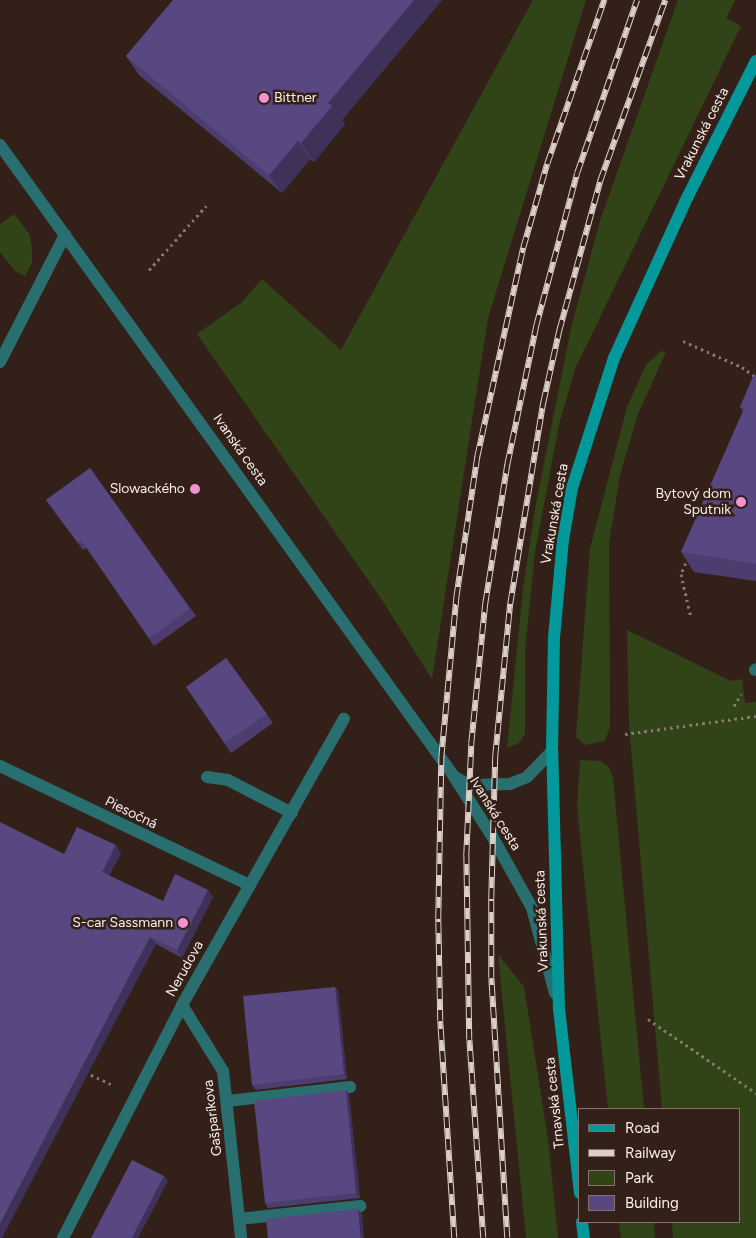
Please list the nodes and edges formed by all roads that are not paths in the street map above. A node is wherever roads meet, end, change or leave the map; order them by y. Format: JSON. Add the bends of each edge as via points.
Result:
{"nodes":[{"id":1,"x":756,"y":61,"type":"edge"},
{"id":2,"x":0,"y":145,"type":"edge"},
{"id":3,"x":65,"y":235,"type":"junction"},
{"id":4,"x":0,"y":362,"type":"edge"},
{"id":5,"x":344,"y":719,"type":"dead end"},
{"id":6,"x":552,"y":751,"type":"junction"},
{"id":7,"x":0,"y":766,"type":"edge"},
{"id":8,"x":453,"y":775,"type":"junction"},
{"id":9,"x":207,"y":777,"type":"dead end"},
{"id":10,"x":292,"y":813,"type":"junction"},
{"id":11,"x":249,"y":886,"type":"junction"},
{"id":12,"x":182,"y":1005,"type":"junction"},
{"id":13,"x":559,"y":1010,"type":"junction"},
{"id":14,"x":350,"y":1087,"type":"dead end"},
{"id":15,"x":227,"y":1100,"type":"junction"},
{"id":16,"x":578,"y":1176,"type":"edge"},
{"id":17,"x":360,"y":1206,"type":"dead end"},
{"id":18,"x":240,"y":1219,"type":"junction"},
{"id":19,"x":582,"y":1223,"type":"edge"},
{"id":20,"x":63,"y":1238,"type":"edge"},
{"id":21,"x":242,"y":1238,"type":"edge"},
{"id":22,"x":584,"y":1238,"type":"edge"}],
"edges":[{"from":1,"to":6,"type":"main road","name":"Vrakunská cesta","via":[[685,202],[614,358],[588,432],[572,488],[563,540],[554,638]]},
{"from":2,"to":3,"type":"street","name":"Ivanská cesta"},
{"from":3,"to":4,"type":"street"},
{"from":3,"to":8,"type":"street","name":"Ivanská cesta"},
{"from":5,"to":10,"type":"street","name":"Nerudova"},
{"from":6,"to":8,"type":"street","name":"Ivanská cesta","via":[[527,777],[510,784],[469,786]]},
{"from":6,"to":13,"type":"main road","name":"Vrakunská cesta"},
{"from":7,"to":11,"type":"street","name":"Piesočná"},
{"from":8,"to":13,"type":"street","name":"Ivanská cesta","via":[[532,908]]},
{"from":9,"to":10,"type":"street","via":[[228,780]]},
{"from":10,"to":11,"type":"street","name":"Nerudova"},
{"from":11,"to":12,"type":"street","name":"Nerudova"},
{"from":12,"to":15,"type":"street","name":"Gašparíkova","via":[[223,1071]]},
{"from":12,"to":20,"type":"street","name":"Nerudova"},
{"from":13,"to":16,"type":"main road","name":"Trnavská cesta"},
{"from":14,"to":15,"type":"street"},
{"from":15,"to":18,"type":"street","name":"Gašparíkova"},
{"from":17,"to":18,"type":"street"},
{"from":18,"to":21,"type":"street","name":"Gašparíkova"},
{"from":19,"to":22,"type":"main road"}]}
